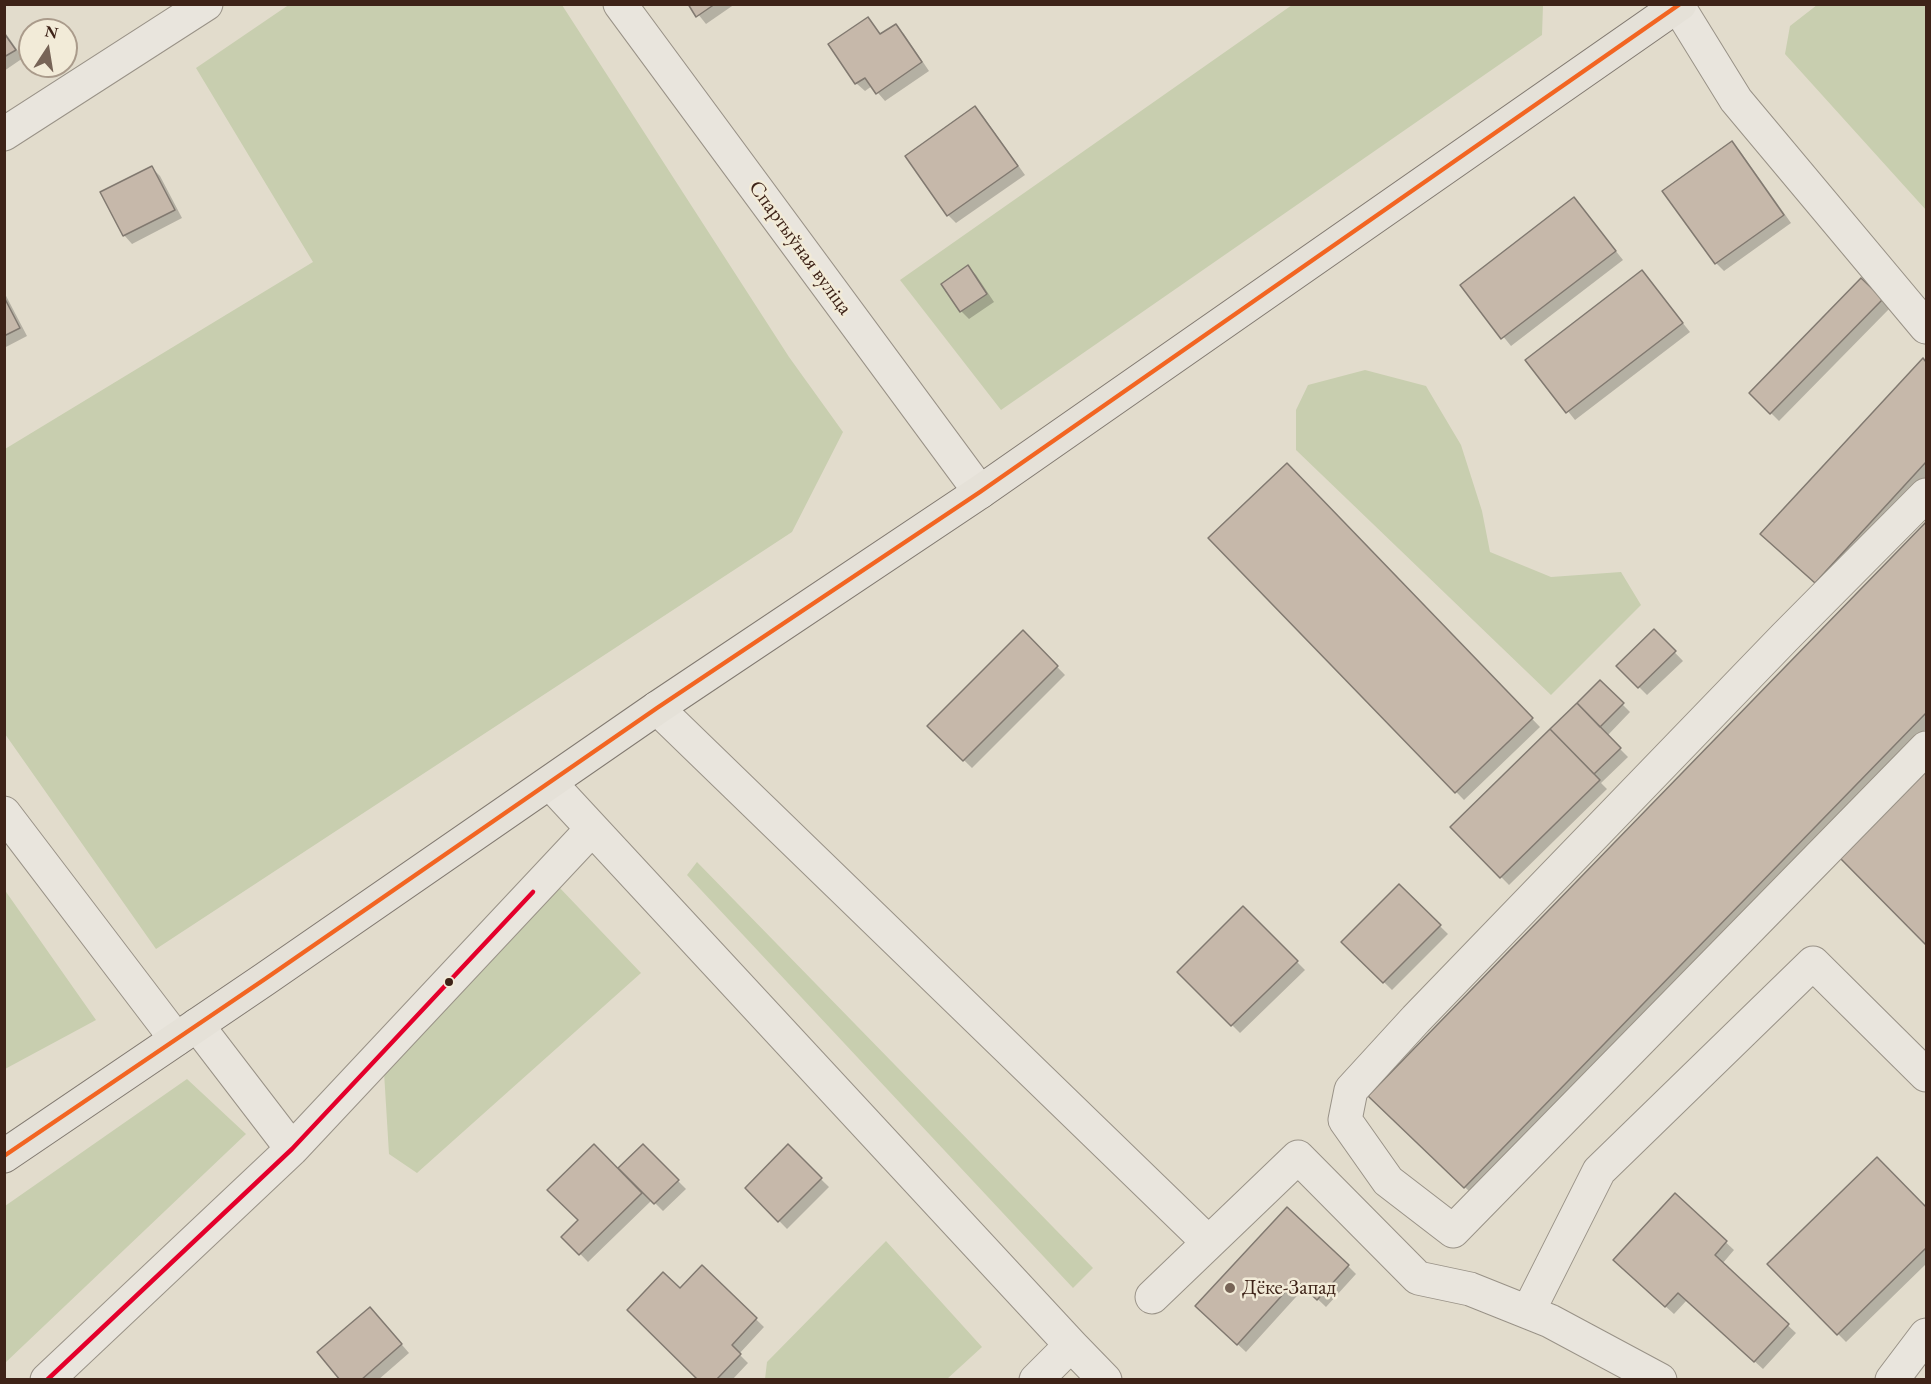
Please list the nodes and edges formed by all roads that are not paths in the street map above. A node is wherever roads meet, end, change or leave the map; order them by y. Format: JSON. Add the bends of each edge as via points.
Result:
{"nodes":[{"id":1,"x":206,"y":4,"type":"edge"},
{"id":2,"x":620,"y":4,"type":"edge"},
{"id":3,"x":1679,"y":5,"type":"edge"},
{"id":4,"x":4,"y":134,"type":"edge"},
{"id":5,"x":1926,"y":327,"type":"edge"},
{"id":6,"x":980,"y":492,"type":"junction"},
{"id":7,"x":1926,"y":495,"type":"edge"},
{"id":8,"x":657,"y":708,"type":"junction"},
{"id":9,"x":1926,"y":748,"type":"edge"},
{"id":10,"x":550,"y":783,"type":"junction"},
{"id":11,"x":4,"y":813,"type":"edge"},
{"id":12,"x":592,"y":829,"type":"junction"},
{"id":13,"x":186,"y":1032,"type":"junction"},
{"id":14,"x":1926,"y":1075,"type":"edge"},
{"id":15,"x":292,"y":1149,"type":"junction"},
{"id":16,"x":4,"y":1156,"type":"edge"},
{"id":17,"x":1208,"y":1242,"type":"junction"},
{"id":18,"x":1152,"y":1297,"type":"dead end"},
{"id":19,"x":1528,"y":1312,"type":"junction"},
{"id":20,"x":1926,"y":1335,"type":"edge"},
{"id":21,"x":1071,"y":1345,"type":"junction"},
{"id":22,"x":47,"y":1380,"type":"edge"},
{"id":23,"x":1036,"y":1380,"type":"edge"},
{"id":24,"x":1105,"y":1380,"type":"edge"},
{"id":25,"x":1660,"y":1380,"type":"edge"},
{"id":26,"x":1892,"y":1380,"type":"edge"}],
"edges":[{"from":1,"to":4,"type":"street"},
{"from":2,"to":6,"type":"street","name":"Спартыўная вуліца"},
{"from":3,"to":5,"type":"street","via":[[1736,100]]},
{"from":3,"to":6,"type":"main road"},
{"from":6,"to":8,"type":"main road"},
{"from":7,"to":9,"type":"street","via":[[1351,1090],[1345,1120],[1388,1181],[1453,1230]]},
{"from":8,"to":10,"type":"main road"},
{"from":8,"to":17,"type":"street"},
{"from":10,"to":12,"type":"street"},
{"from":10,"to":13,"type":"main road"},
{"from":11,"to":13,"type":"street"},
{"from":12,"to":15,"type":"street"},
{"from":12,"to":21,"type":"street"},
{"from":13,"to":15,"type":"street"},
{"from":13,"to":16,"type":"main road"},
{"from":14,"to":19,"type":"street","via":[[1813,963],[1599,1171]]},
{"from":15,"to":22,"type":"street"},
{"from":17,"to":18,"type":"street"},
{"from":17,"to":19,"type":"street","via":[[1298,1157],[1418,1278],[1470,1289]]},
{"from":19,"to":25,"type":"street"},
{"from":20,"to":26,"type":"street"},
{"from":21,"to":23,"type":"street"},
{"from":21,"to":24,"type":"street"}]}
